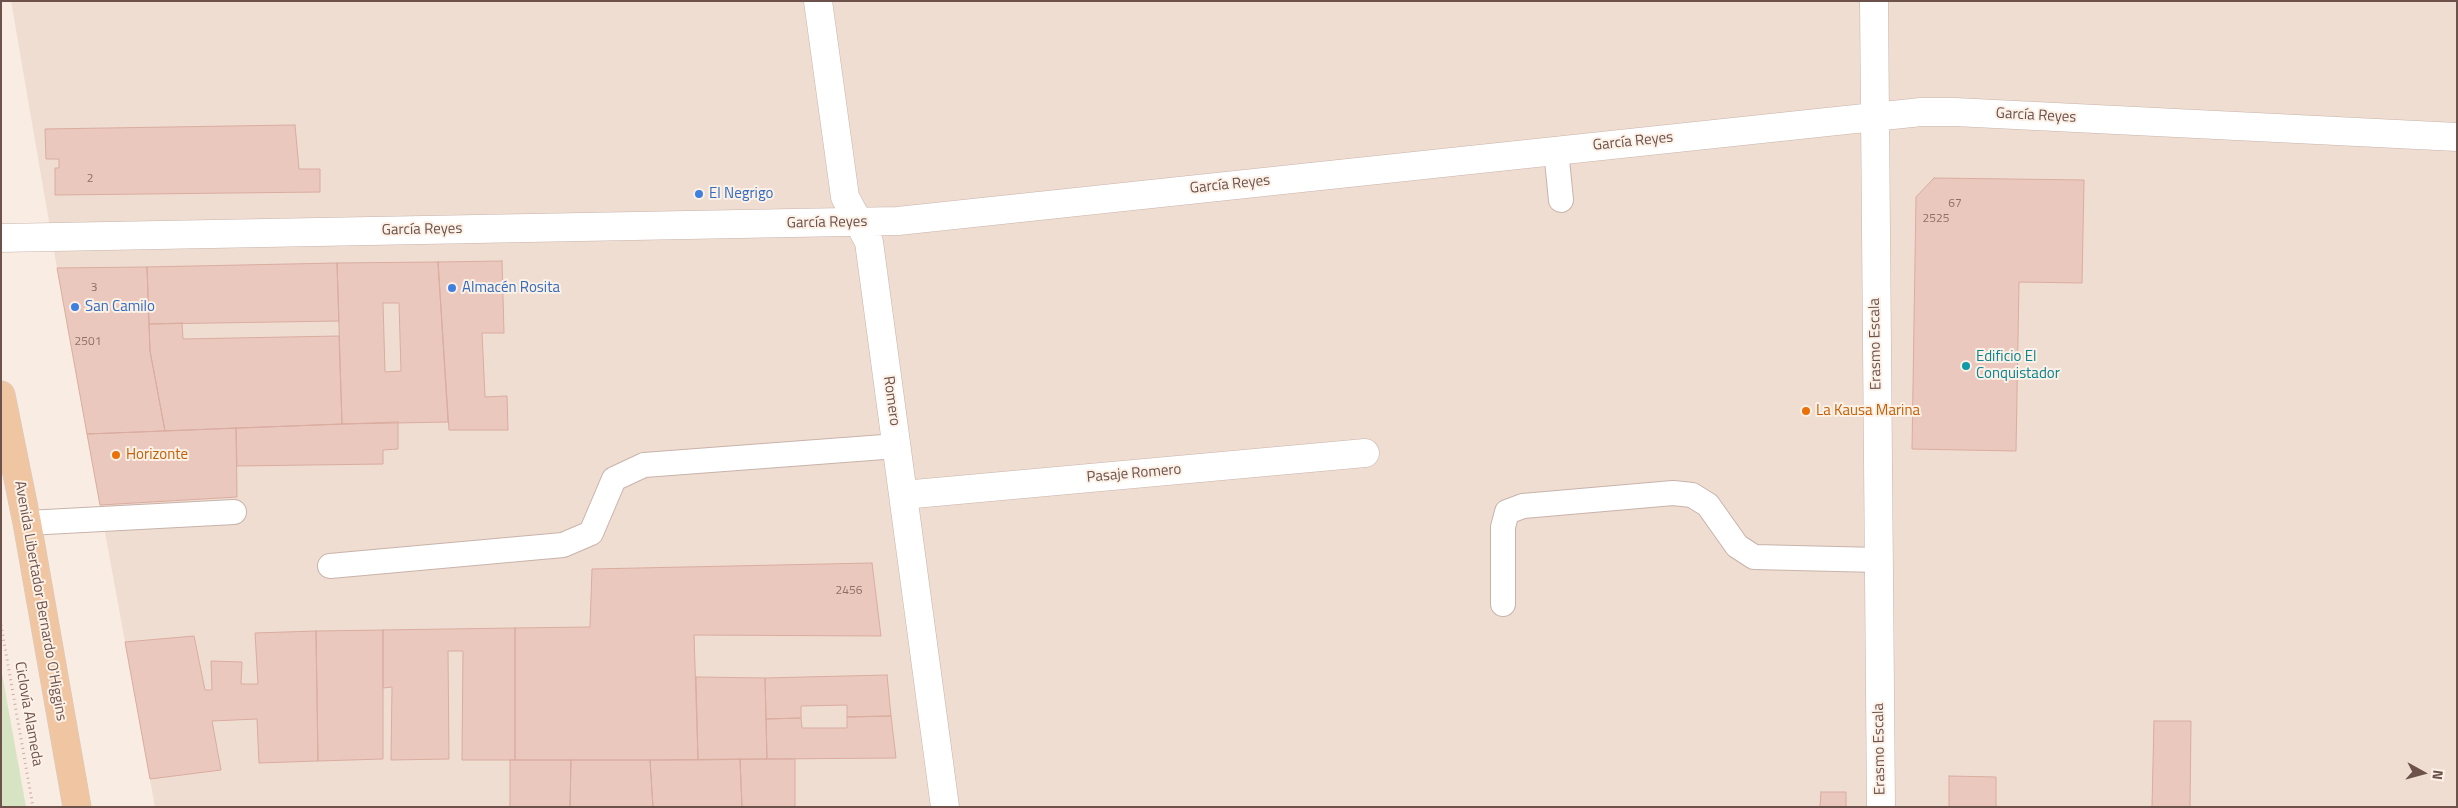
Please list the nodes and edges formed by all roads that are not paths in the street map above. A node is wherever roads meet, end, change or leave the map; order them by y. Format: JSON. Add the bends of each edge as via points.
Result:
{"nodes":[{"id":1,"x":818,"y":1,"type":"edge"},
{"id":2,"x":1874,"y":1,"type":"edge"},
{"id":3,"x":1873,"y":116,"type":"junction"},
{"id":4,"x":2457,"y":137,"type":"edge"},
{"id":5,"x":1556,"y":150,"type":"junction"},
{"id":6,"x":1560,"y":200,"type":"dead end"},
{"id":7,"x":859,"y":222,"type":"junction"},
{"id":8,"x":1,"y":238,"type":"edge"},
{"id":9,"x":1,"y":395,"type":"edge"},
{"id":10,"x":897,"y":446,"type":"junction"},
{"id":11,"x":1365,"y":452,"type":"dead end"},
{"id":12,"x":903,"y":495,"type":"junction"},
{"id":13,"x":234,"y":512,"type":"dead end"},
{"id":14,"x":27,"y":523,"type":"junction"},
{"id":15,"x":1878,"y":560,"type":"junction"},
{"id":16,"x":330,"y":566,"type":"dead end"},
{"id":17,"x":1503,"y":604,"type":"dead end"},
{"id":18,"x":77,"y":807,"type":"edge"},
{"id":19,"x":945,"y":807,"type":"edge"},
{"id":20,"x":1881,"y":807,"type":"edge"}],
"edges":[{"from":1,"to":7,"type":"street","name":"Romero","via":[[845,197]]},
{"from":2,"to":3,"type":"street","name":"Erasmo Escala"},
{"from":3,"to":4,"type":"street","name":"García Reyes","via":[[1955,112]]},
{"from":3,"to":5,"type":"street","name":"García Reyes"},
{"from":3,"to":15,"type":"street","name":"Erasmo Escala"},
{"from":5,"to":6,"type":"lane"},
{"from":5,"to":7,"type":"street","name":"García Reyes","via":[[898,221]]},
{"from":7,"to":8,"type":"street","name":"García Reyes"},
{"from":7,"to":10,"type":"street","name":"Romero","via":[[869,242]]},
{"from":9,"to":14,"type":"main road","name":"Avenida Libertador Bernardo O'Higgins"},
{"from":10,"to":12,"type":"street","name":"Romero"},
{"from":10,"to":16,"type":"lane","via":[[644,465],[614,479],[591,533],[563,545]]},
{"from":11,"to":12,"type":"street","name":"Pasaje Romero"},
{"from":12,"to":19,"type":"street","name":"Romero"},
{"from":13,"to":14,"type":"lane"},
{"from":14,"to":18,"type":"main road","name":"Avenida Libertador Bernardo O'Higgins"},
{"from":15,"to":17,"type":"lane","via":[[1754,557],[1737,546],[1708,505],[1692,496],[1673,493],[1523,506],[1507,512],[1503,527]]},
{"from":15,"to":20,"type":"street","name":"Erasmo Escala"}]}
